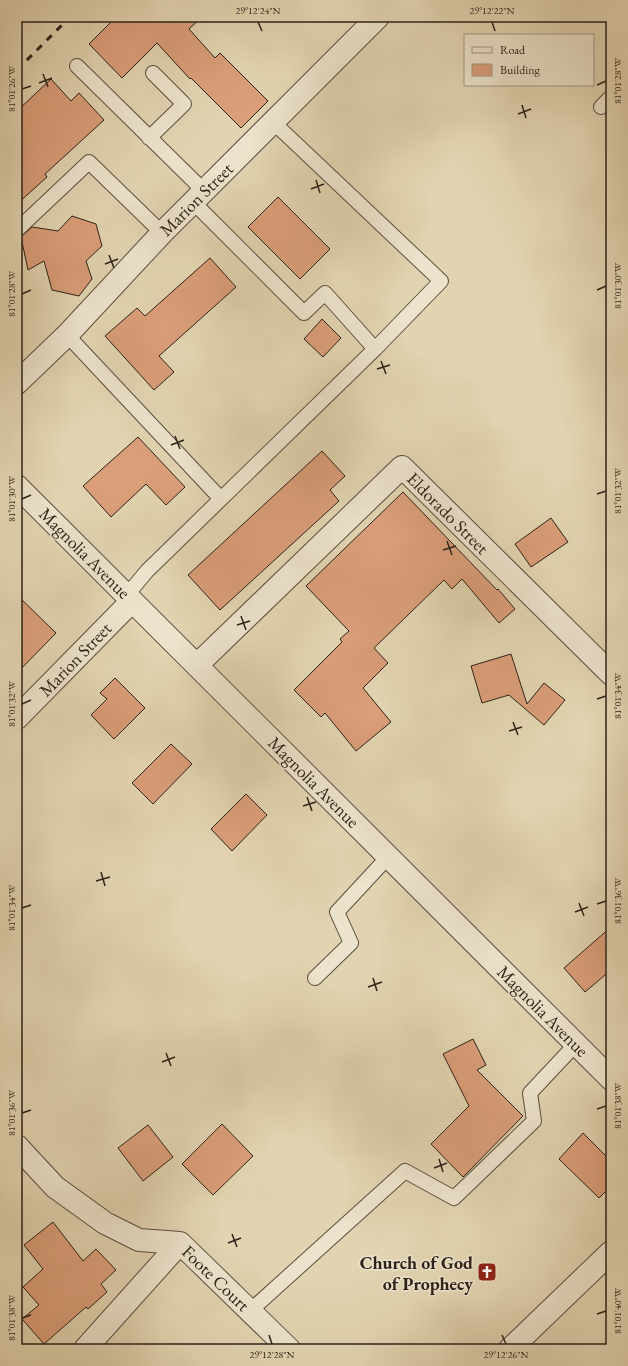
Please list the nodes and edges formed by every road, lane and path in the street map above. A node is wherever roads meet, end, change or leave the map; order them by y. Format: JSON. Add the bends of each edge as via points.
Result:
{"nodes":[{"id":1,"x":378,"y":17,"type":"edge"},
{"id":2,"x":77,"y":66,"type":"dead end"},
{"id":3,"x":153,"y":73,"type":"dead end"},
{"id":4,"x":273,"y":122,"type":"junction"},
{"id":5,"x":149,"y":138,"type":"junction"},
{"id":6,"x":198,"y":197,"type":"junction"},
{"id":7,"x":17,"y":230,"type":"edge"},
{"id":8,"x":162,"y":233,"type":"junction"},
{"id":9,"x":67,"y":336,"type":"junction"},
{"id":10,"x":375,"y":349,"type":"junction"},
{"id":11,"x":17,"y":383,"type":"edge"},
{"id":12,"x":17,"y":486,"type":"edge"},
{"id":13,"x":220,"y":499,"type":"junction"},
{"id":14,"x":129,"y":598,"type":"junction"},
{"id":15,"x":197,"y":666,"type":"junction"},
{"id":16,"x":611,"y":674,"type":"edge"},
{"id":17,"x":17,"y":718,"type":"edge"},
{"id":18,"x":388,"y":857,"type":"junction"},
{"id":19,"x":315,"y":978,"type":"dead end"},
{"id":20,"x":576,"y":1044,"type":"junction"},
{"id":21,"x":611,"y":1079,"type":"edge"},
{"id":22,"x":17,"y":1146,"type":"edge"},
{"id":23,"x":180,"y":1243,"type":"junction"},
{"id":24,"x":608,"y":1261,"type":"edge"},
{"id":25,"x":250,"y":1310,"type":"junction"},
{"id":26,"x":85,"y":1349,"type":"edge"},
{"id":27,"x":289,"y":1349,"type":"edge"},
{"id":28,"x":510,"y":1349,"type":"edge"}],
"edges":[{"from":1,"to":4,"type":"street","name":"Marion Street"},
{"from":2,"to":5,"type":"lane"},
{"from":3,"to":5,"type":"lane","via":[[184,104]]},
{"from":4,"to":6,"type":"street","name":"Marion Street"},
{"from":4,"to":10,"type":"lane","via":[[441,282]]},
{"from":5,"to":6,"type":"lane"},
{"from":6,"to":8,"type":"street","name":"Marion Street"},
{"from":6,"to":10,"type":"lane","via":[[304,313],[325,293]]},
{"from":7,"to":8,"type":"lane","via":[[89,162]]},
{"from":8,"to":9,"type":"street","name":"Marion Street"},
{"from":9,"to":11,"type":"street","name":"Marion Street"},
{"from":9,"to":13,"type":"lane"},
{"from":10,"to":13,"type":"lane"},
{"from":12,"to":14,"type":"street","name":"Magnolia Avenue"},
{"from":13,"to":14,"type":"lane","via":[[147,571]]},
{"from":14,"to":15,"type":"street","name":"Magnolia Avenue"},
{"from":14,"to":17,"type":"street","name":"Marion Street"},
{"from":15,"to":16,"type":"street","name":"Eldorado Street","via":[[402,467]]},
{"from":15,"to":18,"type":"street","name":"Magnolia Avenue"},
{"from":18,"to":19,"type":"lane","via":[[337,912],[351,943]]},
{"from":18,"to":20,"type":"street","name":"Magnolia Avenue"},
{"from":20,"to":21,"type":"street","name":"Magnolia Avenue"},
{"from":20,"to":25,"type":"lane","via":[[530,1093],[534,1121],[454,1198],[405,1171]]},
{"from":22,"to":23,"type":"street","name":"Foote Court","via":[[55,1187],[104,1223],[139,1240]]},
{"from":23,"to":25,"type":"street","name":"Foote Court"},
{"from":23,"to":26,"type":"street"},
{"from":24,"to":28,"type":"street"},
{"from":25,"to":27,"type":"street","name":"Foote Court"}]}
